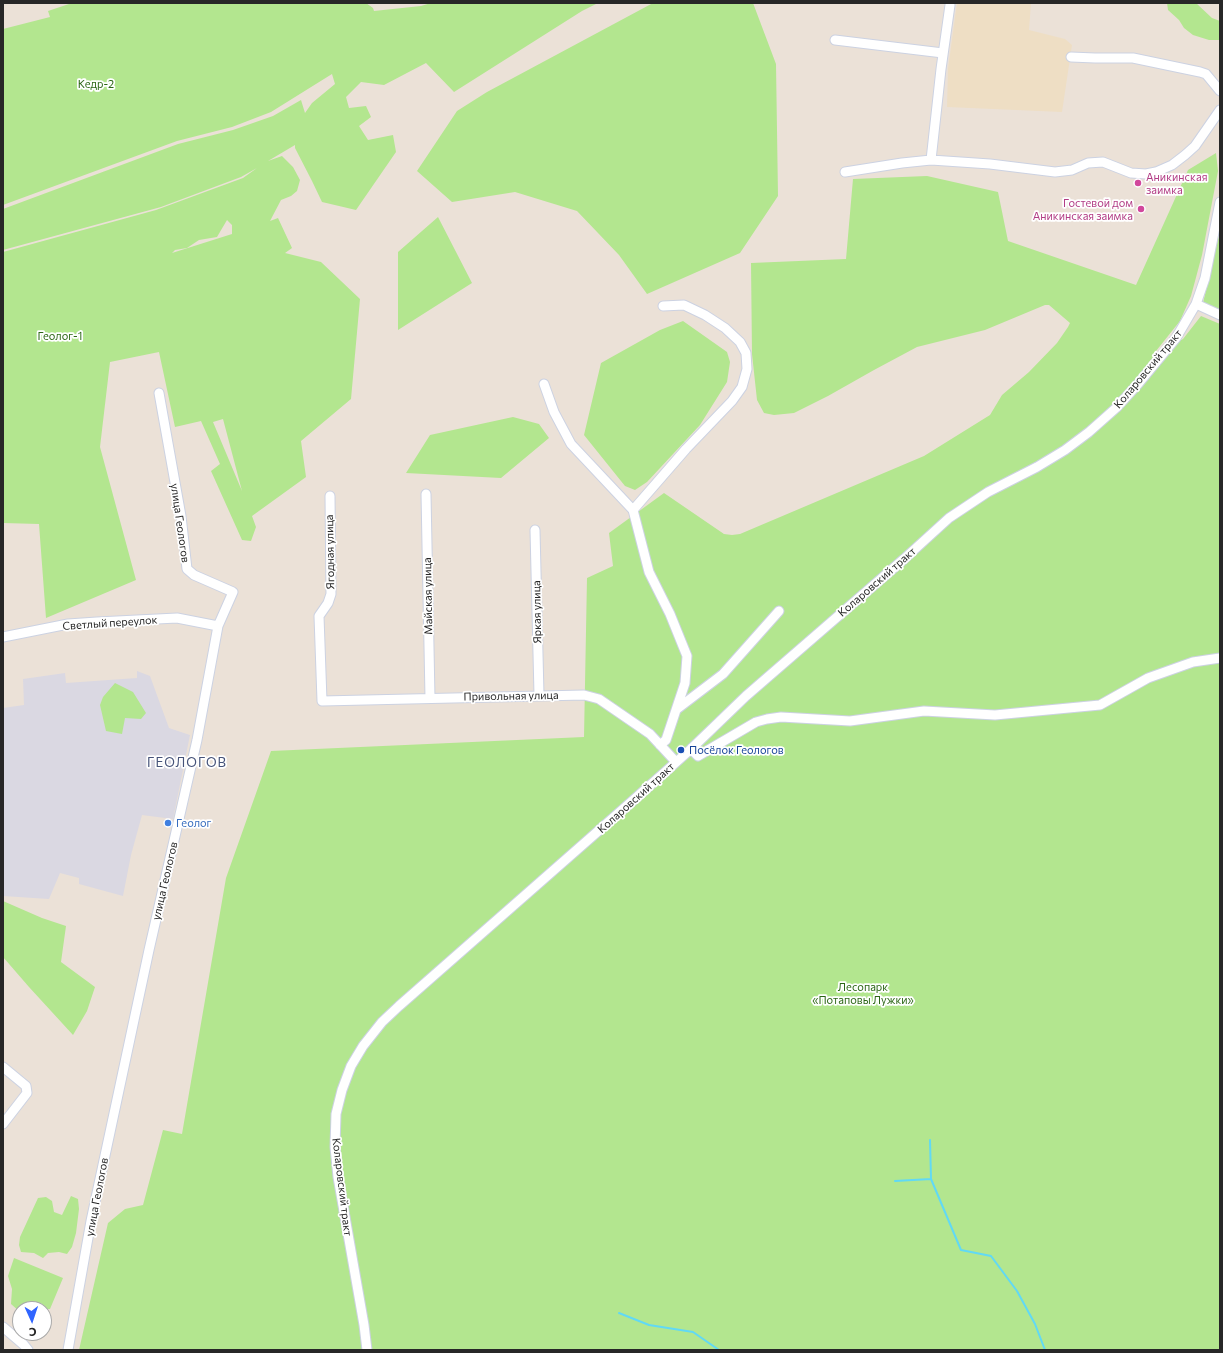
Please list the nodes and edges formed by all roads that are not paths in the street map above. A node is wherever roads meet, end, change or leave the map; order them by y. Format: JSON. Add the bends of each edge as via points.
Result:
{"nodes":[{"id":1,"x":950,"y":5,"type":"dead end"},
{"id":2,"x":835,"y":40,"type":"dead end"},
{"id":3,"x":944,"y":53,"type":"junction"},
{"id":4,"x":1071,"y":57,"type":"dead end"},
{"id":5,"x":1220,"y":91,"type":"edge"},
{"id":6,"x":1220,"y":110,"type":"edge"},
{"id":7,"x":932,"y":160,"type":"junction"},
{"id":8,"x":845,"y":172,"type":"dead end"},
{"id":9,"x":1220,"y":202,"type":"edge"},
{"id":10,"x":1196,"y":304,"type":"junction"},
{"id":11,"x":663,"y":306,"type":"dead end"},
{"id":12,"x":1220,"y":315,"type":"edge"},
{"id":13,"x":544,"y":384,"type":"dead end"},
{"id":14,"x":159,"y":393,"type":"dead end"},
{"id":15,"x":426,"y":494,"type":"dead end"},
{"id":16,"x":330,"y":496,"type":"dead end"},
{"id":17,"x":634,"y":510,"type":"junction"},
{"id":18,"x":535,"y":530,"type":"dead end"},
{"id":19,"x":779,"y":611,"type":"dead end"},
{"id":20,"x":218,"y":626,"type":"junction"},
{"id":21,"x":3,"y":637,"type":"edge"},
{"id":22,"x":1220,"y":658,"type":"edge"},
{"id":23,"x":539,"y":695,"type":"junction"},
{"id":24,"x":430,"y":698,"type":"junction"},
{"id":25,"x":322,"y":701,"type":"joint"},
{"id":26,"x":676,"y":709,"type":"junction"},
{"id":27,"x":660,"y":746,"type":"junction"},
{"id":28,"x":691,"y":749,"type":"junction"},
{"id":29,"x":676,"y":762,"type":"junction"},
{"id":30,"x":3,"y":1067,"type":"edge"},
{"id":31,"x":3,"y":1124,"type":"edge"},
{"id":32,"x":3,"y":1327,"type":"edge"},
{"id":33,"x":28,"y":1350,"type":"edge"},
{"id":34,"x":68,"y":1350,"type":"edge"},
{"id":35,"x":367,"y":1350,"type":"edge"}],
"edges":[{"from":1,"to":3,"type":"street"},
{"from":2,"to":3,"type":"street"},
{"from":3,"to":7,"type":"street"},
{"from":4,"to":5,"type":"street","via":[[1132,58],[1200,72],[1206,74]]},
{"from":6,"to":7,"type":"street","via":[[1195,146],[1185,155],[1172,165],[1146,174],[1131,173],[1103,162],[1088,163],[1072,170],[1055,172]]},
{"from":7,"to":8,"type":"street","via":[[902,162]]},
{"from":9,"to":10,"type":"street","name":"Коларовский тракт","via":[[1205,278]]},
{"from":10,"to":12,"type":"street"},
{"from":10,"to":28,"type":"street","name":"Коларовский тракт","via":[[1176,338],[1138,384],[1089,432],[1065,450],[988,492],[949,518],[746,696]]},
{"from":11,"to":17,"type":"street","via":[[684,305],[725,328],[740,342],[746,353],[747,369],[742,387],[732,401],[686,449]]},
{"from":13,"to":17,"type":"street","via":[[554,412],[571,444]]},
{"from":14,"to":20,"type":"street","name":"улица Геологов","via":[[182,516],[187,569],[194,575],[233,592]]},
{"from":15,"to":24,"type":"street","name":"Майская улица"},
{"from":16,"to":25,"type":"street","name":"Ягодная улица","via":[[332,594],[320,616]]},
{"from":17,"to":26,"type":"street","via":[[649,572],[687,656],[685,683]]},
{"from":18,"to":23,"type":"street","name":"Яркая улица"},
{"from":19,"to":26,"type":"street","via":[[723,674]]},
{"from":20,"to":21,"type":"street","name":"Светлый переулок","via":[[177,618],[104,621],[68,624]]},
{"from":20,"to":34,"type":"street","name":"улица Геологов","via":[[197,740],[91,1221]]},
{"from":22,"to":28,"type":"street","via":[[1193,662],[1148,678],[1100,704],[994,715],[924,711],[850,721],[781,717],[756,722],[698,756]]},
{"from":23,"to":24,"type":"street","name":"Привольная улица"},
{"from":23,"to":27,"type":"street","name":"Привольная улица","via":[[584,695],[599,699],[650,734]]},
{"from":24,"to":25,"type":"street","name":"Привольная улица"},
{"from":26,"to":27,"type":"street","via":[[666,740]]},
{"from":27,"to":29,"type":"street","name":"Привольная улица"},
{"from":28,"to":29,"type":"street","name":"Коларовский тракт"},
{"from":29,"to":35,"type":"street","name":"Коларовский тракт","via":[[399,1006],[362,1046],[351,1066],[336,1114],[335,1147]]},
{"from":30,"to":31,"type":"street","via":[[26,1086],[27,1093]]},
{"from":32,"to":33,"type":"street"}]}
